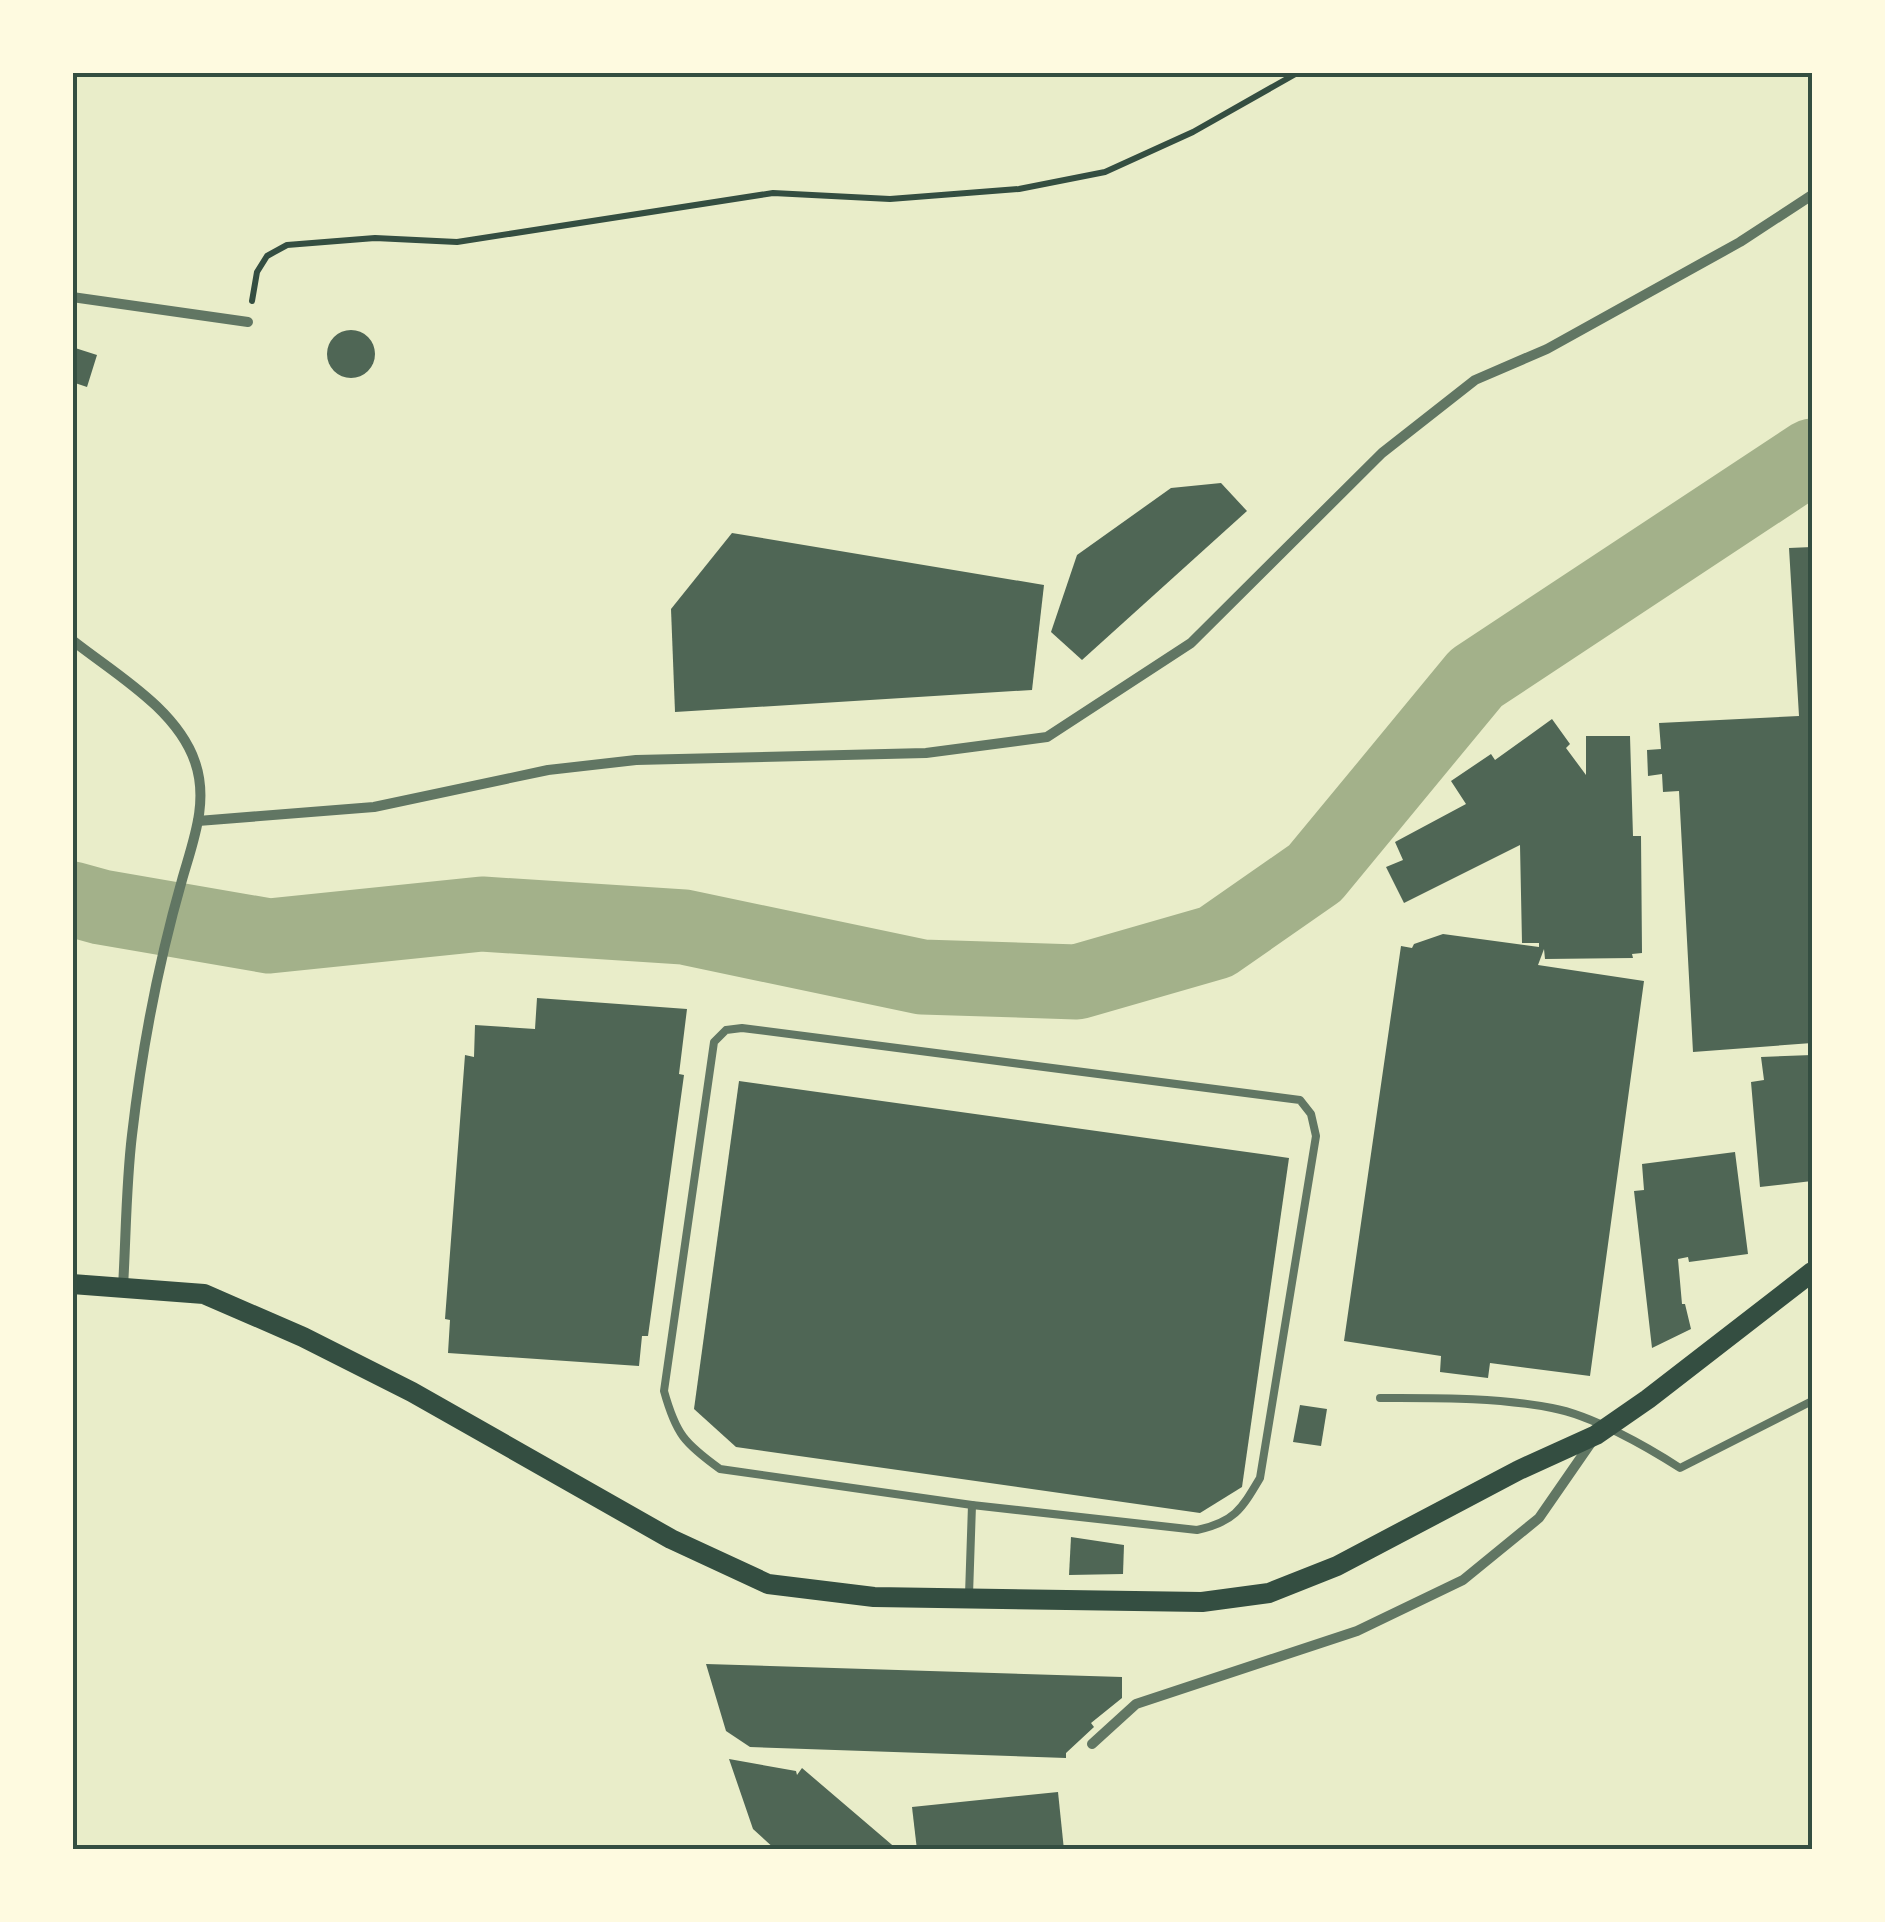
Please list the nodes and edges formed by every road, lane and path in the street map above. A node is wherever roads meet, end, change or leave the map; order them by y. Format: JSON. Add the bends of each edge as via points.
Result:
{"nodes":[{"id":1,"x":1299,"y":72,"type":"edge"},
{"id":2,"x":1812,"y":194,"type":"edge"},
{"id":3,"x":72,"y":298,"type":"edge"},
{"id":4,"x":248,"y":322,"type":"joint"},
{"id":5,"x":72,"y":640,"type":"edge"},
{"id":6,"x":198,"y":821,"type":"junction"},
{"id":7,"x":1812,"y":1272,"type":"edge"},
{"id":8,"x":72,"y":1284,"type":"edge"},
{"id":9,"x":123,"y":1287,"type":"junction"},
{"id":10,"x":1380,"y":1398,"type":"dead end"},
{"id":11,"x":1812,"y":1402,"type":"edge"},
{"id":12,"x":1600,"y":1431,"type":"junction"},
{"id":13,"x":972,"y":1505,"type":"junction"},
{"id":14,"x":969,"y":1598,"type":"junction"},
{"id":15,"x":1092,"y":1744,"type":"dead end"}],
"edges":[{"from":1,"to":4,"type":"path","via":[[1194,132],[1105,172],[1019,189],[890,199],[773,192],[457,242],[375,238],[286,245],[257,272]]},
{"from":2,"to":6,"type":"street","via":[[1740,242],[1547,349],[1474,380],[1382,452],[1191,642],[1047,737],[926,753],[636,760],[548,770],[374,807]]},
{"from":3,"to":4,"type":"street"},
{"from":5,"to":6,"type":"street","via":[[184,736],[203,801]]},
{"from":6,"to":9,"type":"street","via":[[144,1046]]},
{"from":7,"to":12,"type":"main road"},
{"from":8,"to":9,"type":"main road"},
{"from":9,"to":14,"type":"main road","via":[[204,1294],[303,1337],[671,1539],[768,1584],[874,1597]]},
{"from":10,"to":12,"type":"lane","via":[[1466,1397],[1556,1408]]},
{"from":11,"to":12,"type":"lane","via":[[1680,1468]]},
{"from":12,"to":14,"type":"main road","via":[[1336,1566],[1269,1593],[1202,1602]]},
{"from":12,"to":15,"type":"street","via":[[1539,1518],[1463,1580],[1358,1631],[1136,1704]]},
{"from":13,"to":13,"type":"lane","via":[[1197,1530],[1240,1512],[1260,1478],[1316,1136],[1311,1114],[1300,1100],[726,1030],[714,1042],[664,1392],[674,1426],[720,1469]]},
{"from":13,"to":14,"type":"lane"}]}
